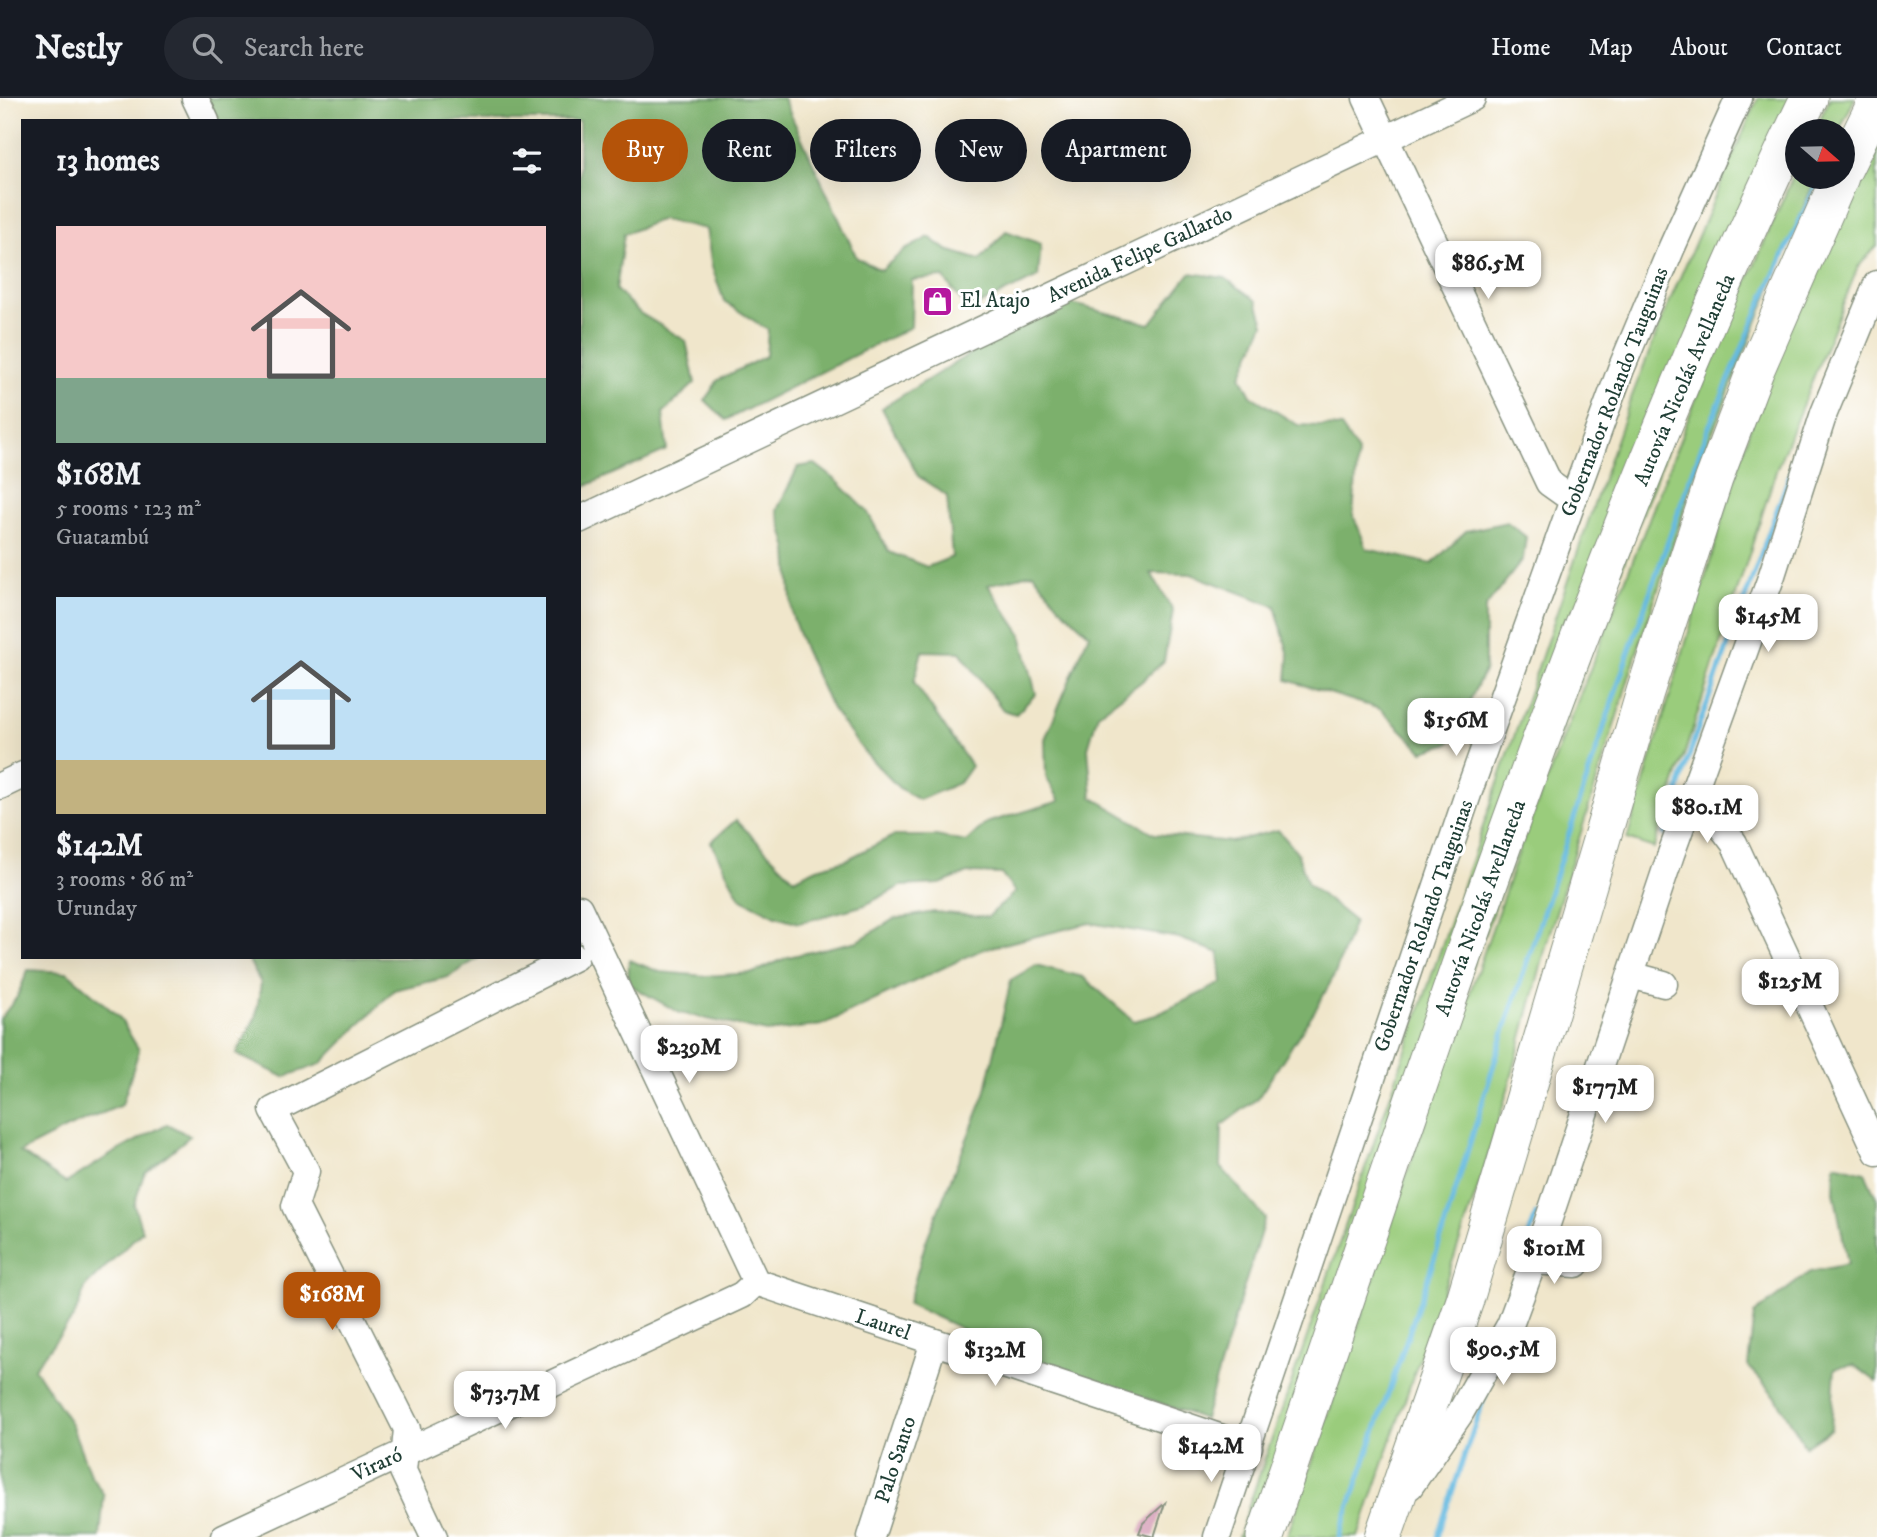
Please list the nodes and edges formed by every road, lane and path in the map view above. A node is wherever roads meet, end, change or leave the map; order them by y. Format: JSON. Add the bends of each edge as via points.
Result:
{"nodes":[{"id":1,"x":195,"y":98,"type":"edge"},
{"id":2,"x":1366,"y":98,"type":"edge"},
{"id":3,"x":1472,"y":98,"type":"edge"},
{"id":4,"x":1739,"y":98,"type":"edge"},
{"id":5,"x":1809,"y":98,"type":"edge"},
{"id":6,"x":1877,"y":100,"type":"edge"},
{"id":7,"x":205,"y":119,"type":"edge"},
{"id":8,"x":1386,"y":140,"type":"junction"},
{"id":9,"x":1855,"y":145,"type":"edge"},
{"id":10,"x":1835,"y":189,"type":"edge"},
{"id":11,"x":1877,"y":284,"type":"edge"},
{"id":12,"x":1573,"y":500,"type":"junction"},
{"id":13,"x":581,"y":519,"type":"edge"},
{"id":14,"x":21,"y":776,"type":"edge"},
{"id":15,"x":0,"y":786,"type":"edge"},
{"id":16,"x":1689,"y":804,"type":"junction"},
{"id":17,"x":581,"y":926,"type":"edge"},
{"id":18,"x":584,"y":953,"type":"edge"},
{"id":19,"x":572,"y":959,"type":"edge"},
{"id":20,"x":1631,"y":975,"type":"junction"},
{"id":21,"x":1664,"y":984,"type":"dead end"},
{"id":22,"x":1877,"y":1152,"type":"edge"},
{"id":23,"x":1534,"y":1261,"type":"junction"},
{"id":24,"x":1576,"y":1264,"type":"dead end"},
{"id":25,"x":756,"y":1282,"type":"junction"},
{"id":26,"x":934,"y":1342,"type":"junction"},
{"id":27,"x":1249,"y":1447,"type":"junction"},
{"id":28,"x":405,"y":1451,"type":"junction"},
{"id":29,"x":1387,"y":1525,"type":"edge"},
{"id":30,"x":224,"y":1537,"type":"edge"},
{"id":31,"x":433,"y":1537,"type":"edge"},
{"id":32,"x":871,"y":1537,"type":"edge"},
{"id":33,"x":1217,"y":1537,"type":"edge"},
{"id":34,"x":1265,"y":1537,"type":"edge"}],
"edges":[{"from":1,"to":7,"type":"street"},
{"from":2,"to":8,"type":"street"},
{"from":3,"to":8,"type":"street","name":"Avenida Felipe Gallardo"},
{"from":4,"to":12,"type":"street","name":"Gobernador Rolando Tauguinas","via":[[1621,369]]},
{"from":5,"to":34,"type":"highway","name":"Autovía Nicolás Avellaneda","via":[[1709,321],[1581,632],[1466,948]]},
{"from":6,"to":9,"type":"highway"},
{"from":8,"to":12,"type":"street","via":[[1549,483]]},
{"from":8,"to":13,"type":"street","name":"Avenida Felipe Gallardo"},
{"from":10,"to":29,"type":"highway","via":[[1755,371],[1714,479],[1645,692],[1465,1300]]},
{"from":11,"to":16,"type":"street","via":[[1824,413],[1772,575]]},
{"from":12,"to":27,"type":"street","name":"Gobernador Rolando Tauguinas","via":[[1469,791]]},
{"from":14,"to":15,"type":"street"},
{"from":16,"to":20,"type":"street"},
{"from":16,"to":22,"type":"street","via":[[1716,819],[1734,843]]},
{"from":17,"to":18,"type":"street"},
{"from":18,"to":25,"type":"street"},
{"from":19,"to":28,"type":"street","via":[[274,1110],[306,1171],[295,1206],[407,1429]]},
{"from":20,"to":21,"type":"street"},
{"from":20,"to":23,"type":"street"},
{"from":23,"to":24,"type":"street"},
{"from":23,"to":29,"type":"street","via":[[1510,1325],[1475,1389]]},
{"from":25,"to":26,"type":"street","name":"Laurel"},
{"from":25,"to":28,"type":"street","name":"Viraró","via":[[742,1295]]},
{"from":26,"to":27,"type":"street","name":"Laurel"},
{"from":26,"to":32,"type":"street","name":"Palo Santo"},
{"from":27,"to":33,"type":"street","name":"Gobernador Rolando Tauguinas"},
{"from":28,"to":30,"type":"street","name":"Viraró"},
{"from":28,"to":31,"type":"street","via":[[403,1471]]}]}
